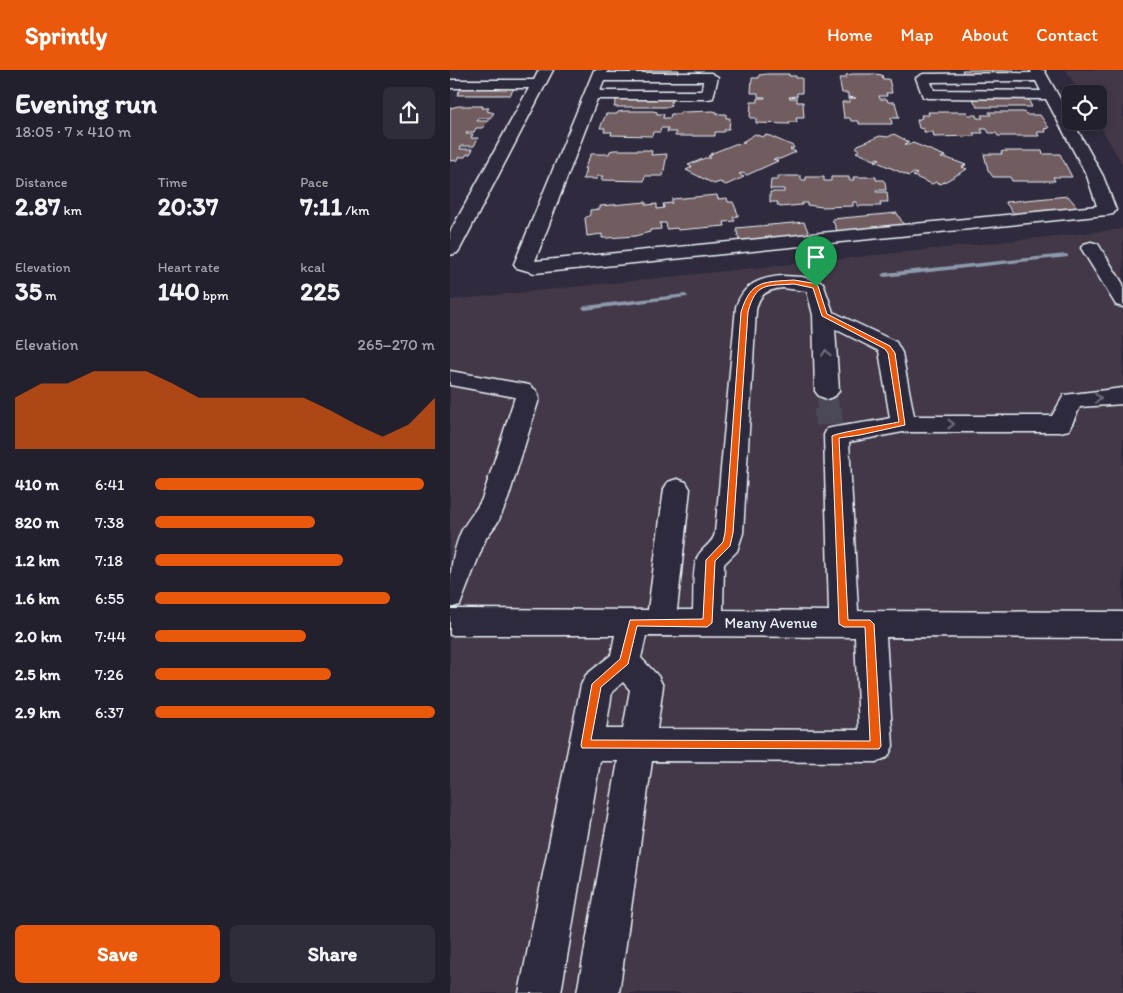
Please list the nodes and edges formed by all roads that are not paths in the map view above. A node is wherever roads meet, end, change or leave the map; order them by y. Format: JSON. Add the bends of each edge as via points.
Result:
{"nodes":[{"id":1,"x":600,"y":73,"type":"edge"},
{"id":2,"x":1039,"y":74,"type":"edge"},
{"id":3,"x":542,"y":77,"type":"edge"},
{"id":4,"x":450,"y":84,"type":"edge"},
{"id":5,"x":1050,"y":94,"type":"junction"},
{"id":6,"x":591,"y":95,"type":"junction"},
{"id":7,"x":1091,"y":248,"type":"dead end"},
{"id":8,"x":450,"y":249,"type":"edge"},
{"id":9,"x":1123,"y":301,"type":"edge"},
{"id":10,"x":824,"y":315,"type":"junction"},
{"id":11,"x":450,"y":378,"type":"edge"},
{"id":12,"x":827,"y":391,"type":"tunnel mouth"},
{"id":13,"x":1123,"y":396,"type":"edge"},
{"id":14,"x":903,"y":424,"type":"junction"},
{"id":15,"x":677,"y":488,"type":"dead end"},
{"id":16,"x":450,"y":596,"type":"edge"},
{"id":17,"x":450,"y":622,"type":"edge"},
{"id":18,"x":647,"y":623,"type":"junction"},
{"id":19,"x":707,"y":623,"type":"junction"},
{"id":20,"x":857,"y":624,"type":"junction"},
{"id":21,"x":1123,"y":625,"type":"edge"},
{"id":22,"x":625,"y":662,"type":"junction"},
{"id":23,"x":638,"y":744,"type":"junction"},
{"id":24,"x":586,"y":745,"type":"junction"},
{"id":25,"x":540,"y":993,"type":"edge"},
{"id":26,"x":598,"y":993,"type":"edge"}],
"edges":[{"from":1,"to":6,"type":"street"},
{"from":1,"to":6,"type":"street","via":[[711,77],[708,95]]},
{"from":2,"to":5,"type":"street"},
{"from":2,"to":5,"type":"street","via":[[923,78],[928,94]]},
{"from":3,"to":4,"type":"street"},
{"from":3,"to":8,"type":"street"},
{"from":5,"to":6,"type":"street","via":[[1095,176],[1107,210],[535,267],[524,264]]},
{"from":7,"to":9,"type":"street"},
{"from":12,"to":10,"type":"street","one_way":true},
{"from":10,"to":14,"type":"street","via":[[888,347]]},
{"from":10,"to":19,"type":"street","via":[[816,287],[810,284],[763,285],[748,299],[744,312],[729,533],[727,543],[710,560]]},
{"from":11,"to":16,"type":"street","via":[[521,390],[527,399],[495,499],[474,534]]},
{"from":14,"to":13,"type":"street","one_way":true,"via":[[1060,424],[1072,400]]},
{"from":14,"to":20,"type":"street","via":[[860,433],[832,430]]},
{"from":15,"to":18,"type":"street"},
{"from":17,"to":18,"type":"street","name":"Meany Avenue"},
{"from":18,"to":19,"type":"street","name":"Meany Avenue"},
{"from":18,"to":22,"type":"street"},
{"from":19,"to":20,"type":"street","name":"Meany Avenue"},
{"from":20,"to":21,"type":"street","name":"Meany Avenue"},
{"from":20,"to":23,"type":"street","via":[[876,746]]},
{"from":22,"to":23,"type":"street","via":[[647,686]]},
{"from":22,"to":24,"type":"street","via":[[597,684]]},
{"from":23,"to":24,"type":"street"},
{"from":23,"to":26,"type":"street"},
{"from":24,"to":25,"type":"street"}]}
